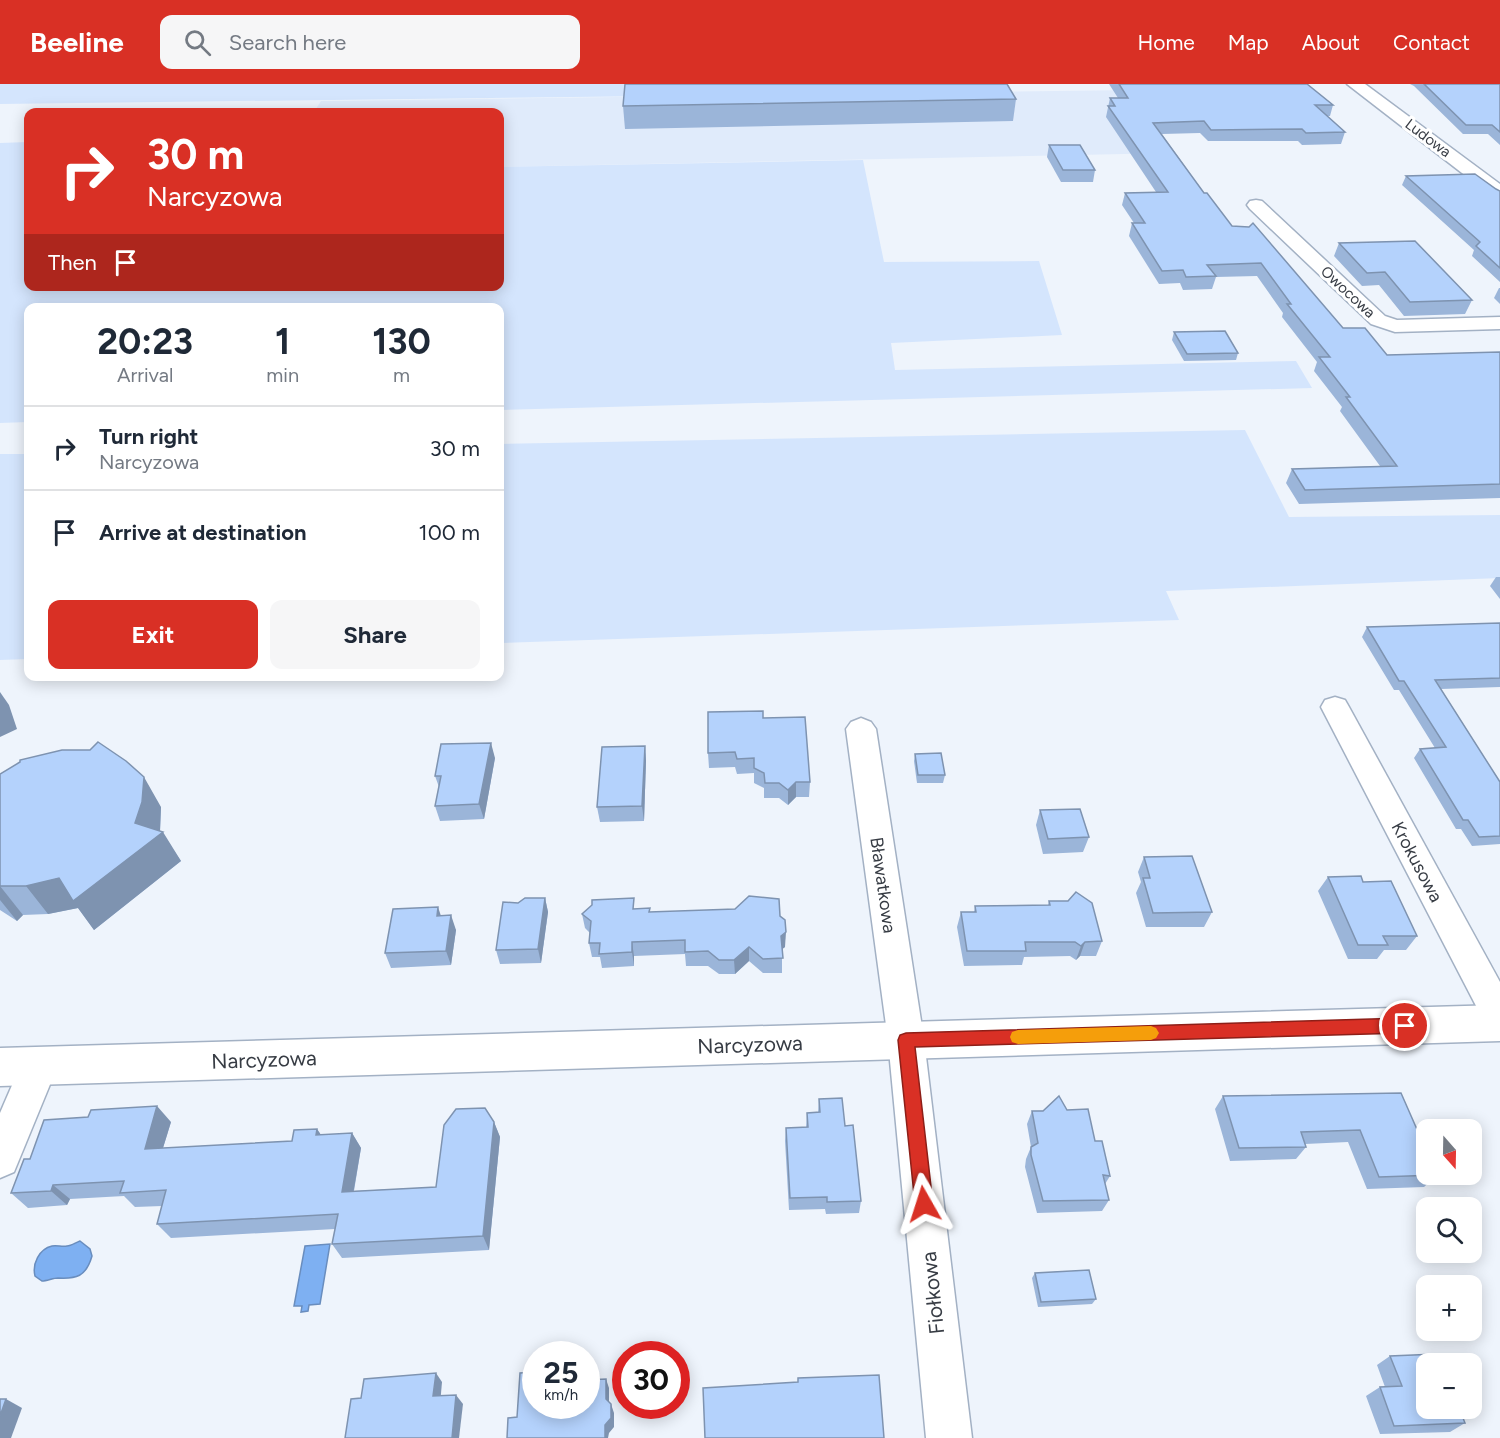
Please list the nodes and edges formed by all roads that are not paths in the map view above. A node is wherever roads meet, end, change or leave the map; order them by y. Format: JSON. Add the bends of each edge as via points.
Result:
{"nodes":[{"id":1,"x":1355,"y":84,"type":"edge"},
{"id":2,"x":1500,"y":193,"type":"edge"},
{"id":3,"x":1256,"y":205,"type":"dead end"},
{"id":4,"x":1500,"y":323,"type":"edge"},
{"id":5,"x":1335,"y":707,"type":"dead end"},
{"id":6,"x":861,"y":729,"type":"dead end"},
{"id":7,"x":1500,"y":1016,"type":"edge"},
{"id":8,"x":1500,"y":1023,"type":"edge"},
{"id":9,"x":906,"y":1040,"type":"junction"},
{"id":10,"x":19,"y":1066,"type":"edge"},
{"id":11,"x":0,"y":1159,"type":"edge"},
{"id":12,"x":949,"y":1438,"type":"edge"}],
"edges":[{"from":1,"to":2,"type":"street","name":"Ludowa"},
{"from":3,"to":4,"type":"street","name":"Owocowa","via":[[1378,320],[1395,326]]},
{"from":5,"to":7,"type":"street","name":"Krokusowa"},
{"from":6,"to":9,"type":"street","name":"Bławatkowa"},
{"from":8,"to":9,"type":"street","name":"Narcyzowa"},
{"from":9,"to":10,"type":"street","name":"Narcyzowa"},
{"from":9,"to":12,"type":"street","name":"Fiołkowa"},
{"from":10,"to":11,"type":"street"}]}
